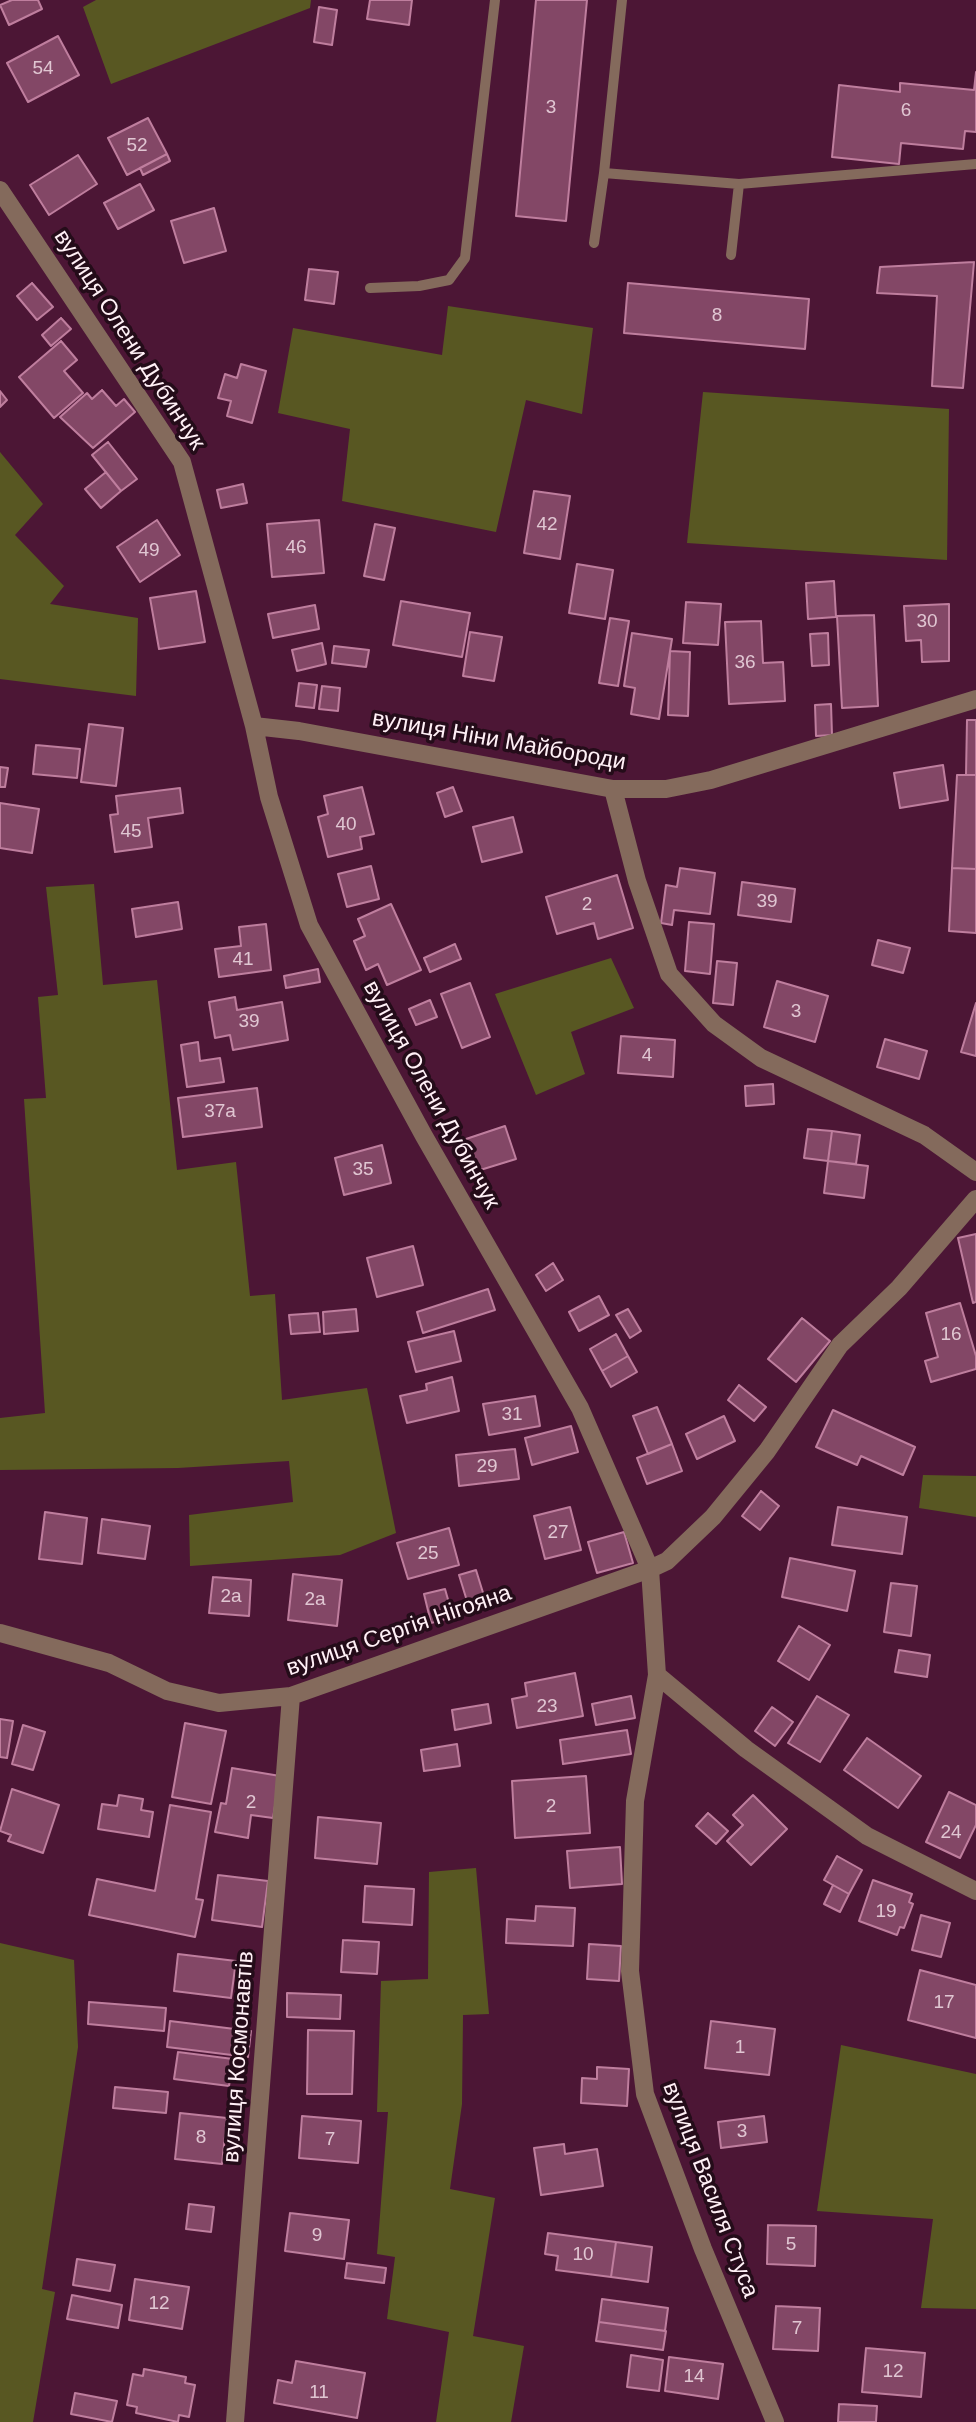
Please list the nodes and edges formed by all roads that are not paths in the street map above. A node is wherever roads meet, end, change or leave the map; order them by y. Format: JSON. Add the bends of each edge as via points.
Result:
{"nodes":[{"id":1,"x":495,"y":0,"type":"edge"},
{"id":2,"x":622,"y":0,"type":"edge"},
{"id":3,"x":976,"y":164,"type":"edge"},
{"id":4,"x":604,"y":173,"type":"junction"},
{"id":5,"x":739,"y":184,"type":"junction"},
{"id":6,"x":0,"y":190,"type":"edge"},
{"id":7,"x":594,"y":243,"type":"dead end"},
{"id":8,"x":730,"y":255,"type":"dead end"},
{"id":9,"x":370,"y":288,"type":"dead end"},
{"id":10,"x":976,"y":699,"type":"edge"},
{"id":11,"x":254,"y":726,"type":"junction"},
{"id":12,"x":613,"y":789,"type":"junction"},
{"id":13,"x":976,"y":1172,"type":"edge"},
{"id":14,"x":976,"y":1199,"type":"edge"},
{"id":15,"x":650,"y":1569,"type":"junction"},
{"id":16,"x":0,"y":1633,"type":"edge"},
{"id":17,"x":657,"y":1675,"type":"junction"},
{"id":18,"x":291,"y":1696,"type":"junction"},
{"id":19,"x":976,"y":1891,"type":"edge"},
{"id":20,"x":235,"y":2422,"type":"edge"},
{"id":21,"x":775,"y":2422,"type":"edge"}],
"edges":[{"from":1,"to":9,"type":"lane","via":[[465,258],[449,280]]},
{"from":2,"to":4,"type":"lane"},
{"from":3,"to":5,"type":"lane"},
{"from":4,"to":5,"type":"lane"},
{"from":4,"to":7,"type":"lane"},
{"from":5,"to":8,"type":"lane"},
{"from":6,"to":11,"type":"street","name":"вулиця Олени Дубинчук","via":[[182,462]]},
{"from":10,"to":12,"type":"street","name":"вулиця Ніни Майбороди","via":[[711,780],[666,789]]},
{"from":11,"to":12,"type":"street","name":"вулиця Ніни Майбороди"},
{"from":11,"to":15,"type":"street","name":"вулиця Олени Дубинчук","via":[[269,797],[309,926],[580,1408]]},
{"from":12,"to":13,"type":"street","via":[[637,881],[669,974],[714,1024],[761,1058],[924,1135]]},
{"from":14,"to":15,"type":"street","name":"вулиця Сергія Нігояна","via":[[899,1288],[840,1345],[713,1517],[667,1561]]},
{"from":15,"to":17,"type":"street","name":"вулиця Олени Дубинчук"},
{"from":15,"to":18,"type":"street","name":"вулиця Сергія Нігояна"},
{"from":16,"to":18,"type":"street","name":"вулиця Сергія Нігояна","via":[[109,1663],[167,1691],[219,1703]]},
{"from":17,"to":19,"type":"street","via":[[746,1749],[867,1836]]},
{"from":17,"to":21,"type":"street","name":"вулиця Василя Стуса","via":[[635,1801],[630,1971],[645,2094]]},
{"from":18,"to":20,"type":"street","name":"вулиця Космонавтів"}]}
